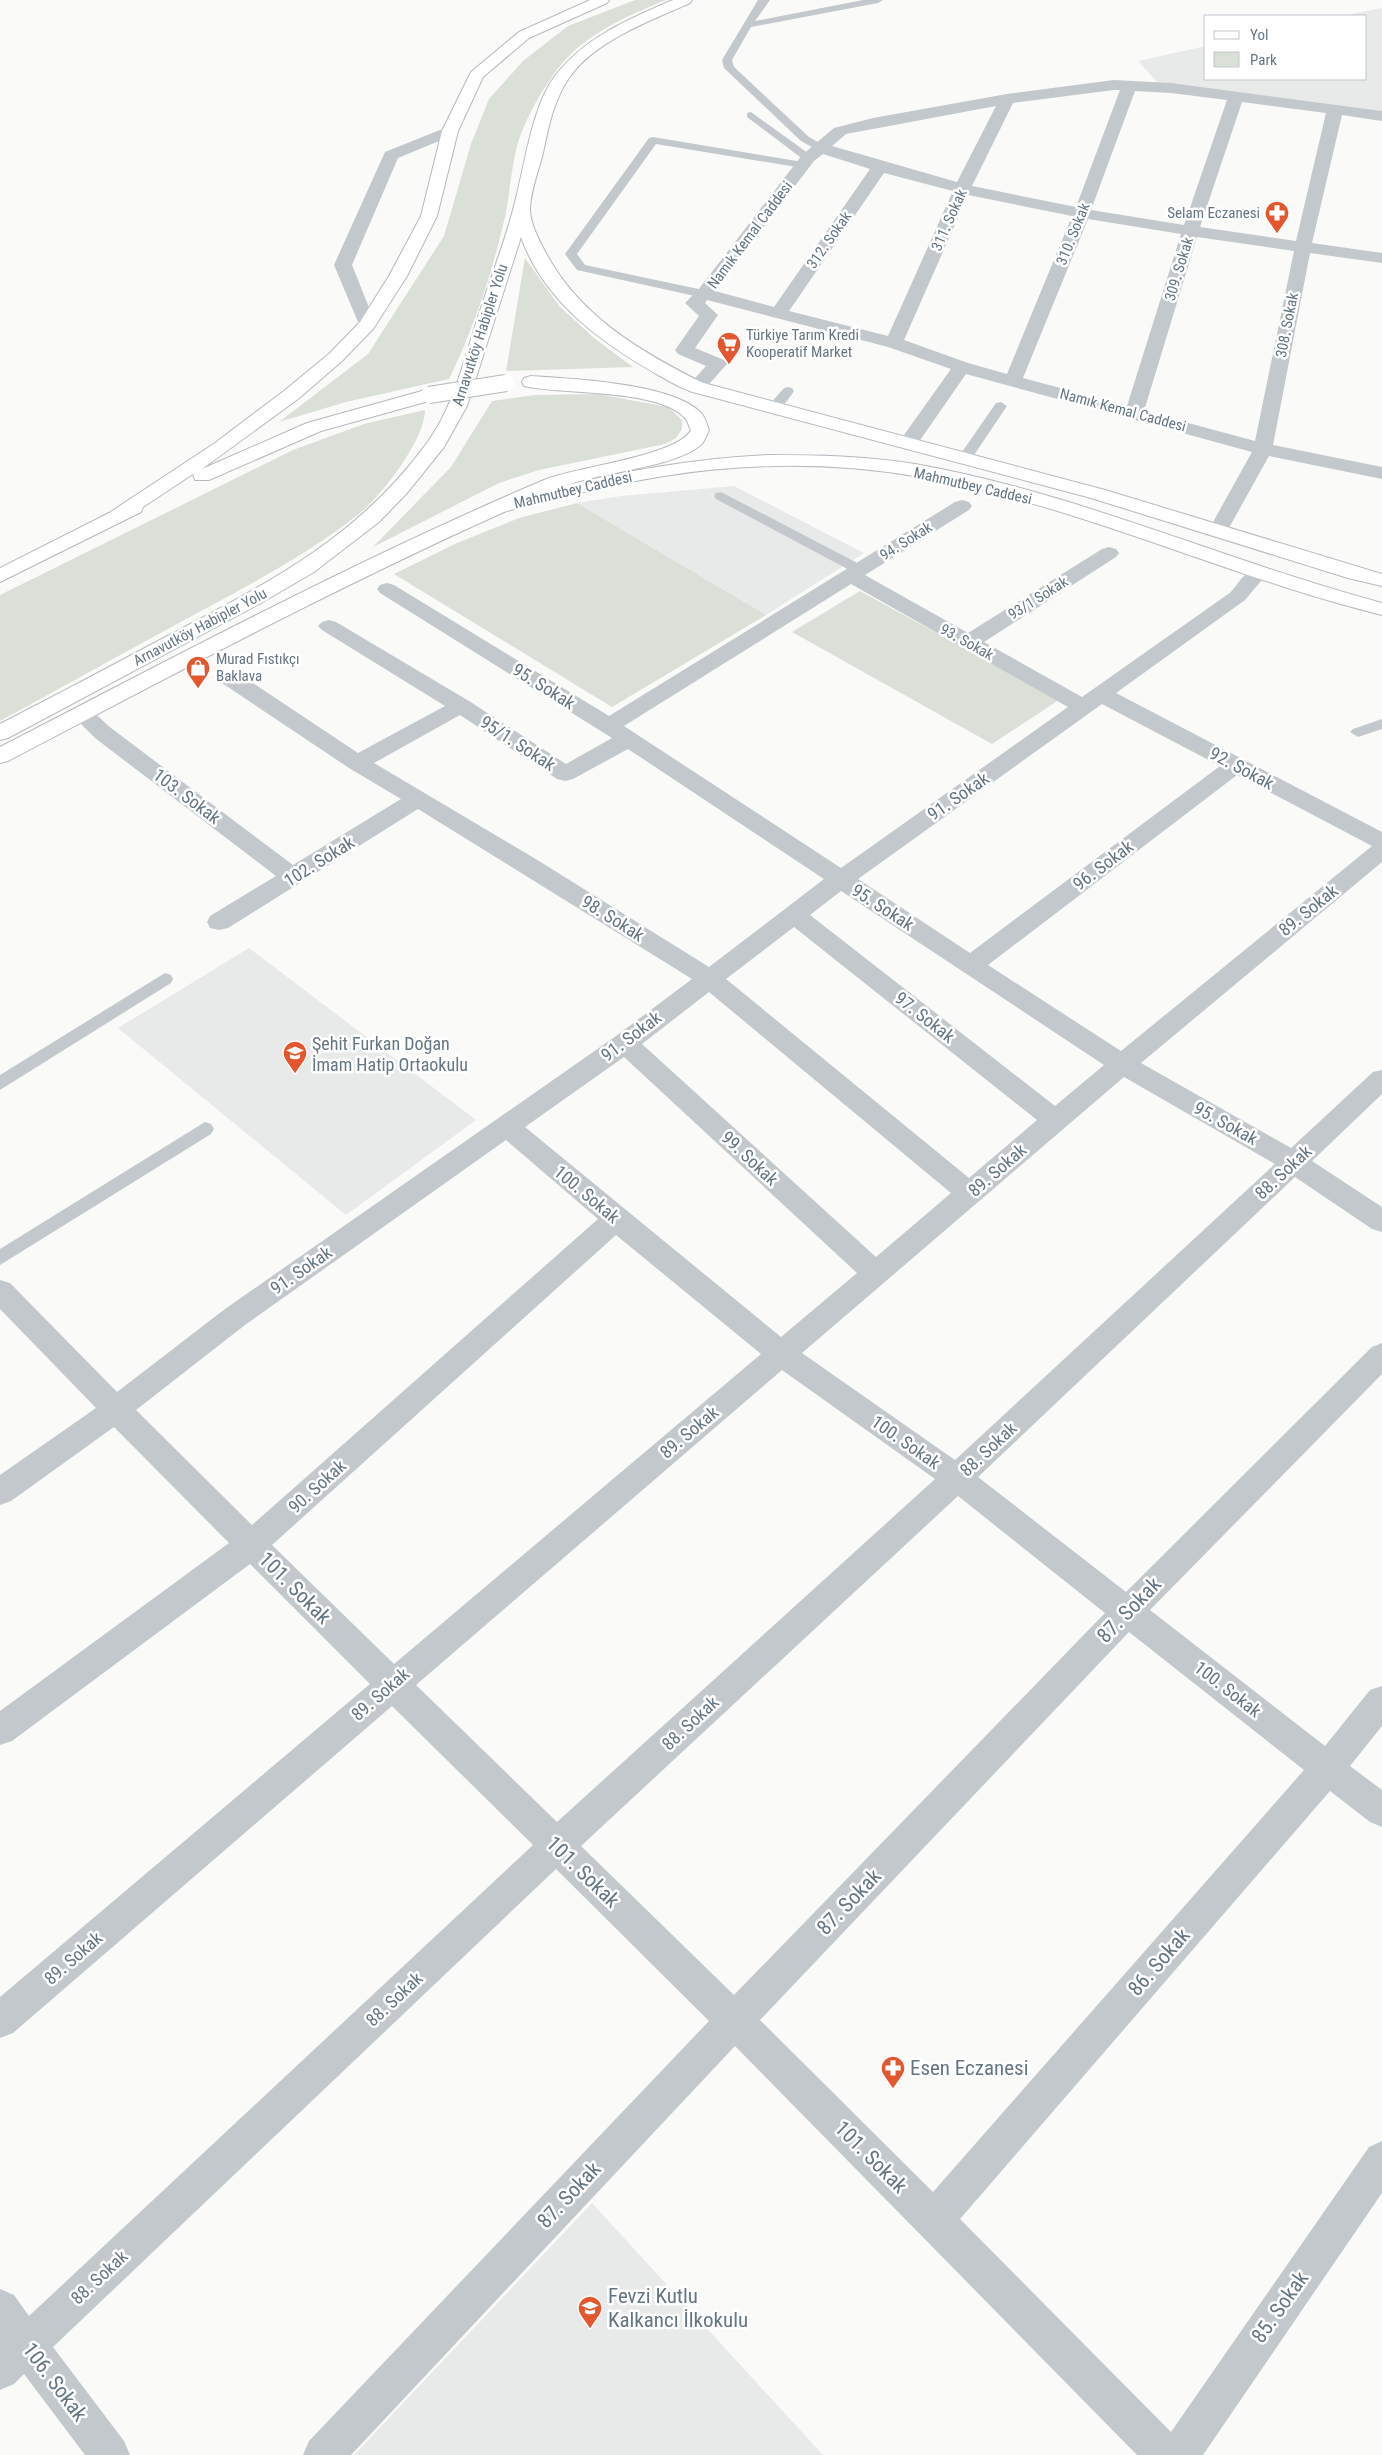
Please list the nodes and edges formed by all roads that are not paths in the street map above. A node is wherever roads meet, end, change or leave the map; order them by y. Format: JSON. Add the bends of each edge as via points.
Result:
{"nodes":[{"id":1,"x":602,"y":0,"type":"edge"},
{"id":2,"x":685,"y":0,"type":"edge"},
{"id":3,"x":765,"y":0,"type":"edge"},
{"id":4,"x":878,"y":0,"type":"edge"},
{"id":5,"x":748,"y":25,"type":"junction"},
{"id":6,"x":1128,"y":86,"type":"junction"},
{"id":7,"x":1236,"y":97,"type":"junction"},
{"id":8,"x":1007,"y":99,"type":"junction"},
{"id":9,"x":1335,"y":110,"type":"junction"},
{"id":10,"x":751,"y":116,"type":"dead end"},
{"id":11,"x":1382,"y":116,"type":"edge"},
{"id":12,"x":450,"y":131,"type":"junction"},
{"id":13,"x":810,"y":157,"type":"junction"},
{"id":14,"x":879,"y":168,"type":"junction"},
{"id":15,"x":962,"y":189,"type":"junction"},
{"id":16,"x":522,"y":209,"type":"junction"},
{"id":17,"x":1082,"y":213,"type":"junction"},
{"id":18,"x":1190,"y":232,"type":"junction"},
{"id":19,"x":1303,"y":247,"type":"junction"},
{"id":20,"x":1382,"y":258,"type":"edge"},
{"id":21,"x":704,"y":294,"type":"junction"},
{"id":22,"x":779,"y":312,"type":"junction"},
{"id":23,"x":367,"y":325,"type":"junction"},
{"id":24,"x":894,"y":343,"type":"junction"},
{"id":25,"x":962,"y":367,"type":"junction"},
{"id":26,"x":1013,"y":381,"type":"junction"},
{"id":27,"x":531,"y":382,"type":"junction"},
{"id":28,"x":696,"y":387,"type":"junction"},
{"id":29,"x":788,"y":391,"type":"dead end"},
{"id":30,"x":1001,"y":406,"type":"dead end"},
{"id":31,"x":775,"y":407,"type":"junction"},
{"id":32,"x":1134,"y":413,"type":"junction"},
{"id":33,"x":908,"y":442,"type":"junction"},
{"id":34,"x":1263,"y":448,"type":"junction"},
{"id":35,"x":965,"y":458,"type":"junction"},
{"id":36,"x":1382,"y":473,"type":"edge"},
{"id":37,"x":721,"y":496,"type":"dead end"},
{"id":38,"x":962,"y":506,"type":"dead end"},
{"id":39,"x":493,"y":509,"type":"junction"},
{"id":40,"x":117,"y":516,"type":"junction"},
{"id":41,"x":1218,"y":531,"type":"junction"},
{"id":42,"x":1108,"y":553,"type":"dead end"},
{"id":43,"x":856,"y":573,"type":"junction"},
{"id":44,"x":1258,"y":574,"type":"junction"},
{"id":45,"x":0,"y":576,"type":"edge"},
{"id":46,"x":1382,"y":580,"type":"edge"},
{"id":47,"x":388,"y":589,"type":"dead end"},
{"id":48,"x":1382,"y":609,"type":"edge"},
{"id":49,"x":329,"y":626,"type":"dead end"},
{"id":50,"x":967,"y":643,"type":"junction"},
{"id":51,"x":121,"y":670,"type":"junction"},
{"id":52,"x":230,"y":678,"type":"dead end"},
{"id":53,"x":1093,"y":701,"type":"junction"},
{"id":54,"x":462,"y":706,"type":"junction"},
{"id":55,"x":82,"y":714,"type":"junction"},
{"id":56,"x":1382,"y":724,"type":"edge"},
{"id":57,"x":618,"y":732,"type":"junction"},
{"id":58,"x":1358,"y":732,"type":"dead end"},
{"id":59,"x":0,"y":733,"type":"edge"},
{"id":60,"x":0,"y":756,"type":"edge"},
{"id":61,"x":357,"y":763,"type":"junction"},
{"id":62,"x":1236,"y":765,"type":"junction"},
{"id":63,"x":418,"y":799,"type":"junction"},
{"id":64,"x":1382,"y":842,"type":"edge"},
{"id":65,"x":1382,"y":850,"type":"edge"},
{"id":66,"x":293,"y":876,"type":"junction"},
{"id":67,"x":841,"y":879,"type":"junction"},
{"id":68,"x":794,"y":914,"type":"junction"},
{"id":69,"x":220,"y":922,"type":"dead end"},
{"id":70,"x":971,"y":966,"type":"junction"},
{"id":71,"x":708,"y":978,"type":"junction"},
{"id":72,"x":165,"y":979,"type":"dead end"},
{"id":73,"x":625,"y":1043,"type":"junction"},
{"id":74,"x":1121,"y":1064,"type":"junction"},
{"id":75,"x":1382,"y":1079,"type":"edge"},
{"id":76,"x":0,"y":1084,"type":"edge"},
{"id":77,"x":1055,"y":1120,"type":"junction"},
{"id":78,"x":506,"y":1125,"type":"junction"},
{"id":79,"x":205,"y":1129,"type":"dead end"},
{"id":80,"x":1294,"y":1162,"type":"junction"},
{"id":81,"x":970,"y":1194,"type":"junction"},
{"id":82,"x":616,"y":1219,"type":"junction"},
{"id":83,"x":1382,"y":1221,"type":"edge"},
{"id":84,"x":0,"y":1258,"type":"edge"},
{"id":85,"x":875,"y":1273,"type":"junction"},
{"id":86,"x":0,"y":1291,"type":"edge"},
{"id":87,"x":781,"y":1354,"type":"junction"},
{"id":88,"x":1382,"y":1355,"type":"edge"},
{"id":89,"x":115,"y":1410,"type":"junction"},
{"id":90,"x":957,"y":1478,"type":"junction"},
{"id":91,"x":0,"y":1492,"type":"edge"},
{"id":92,"x":251,"y":1545,"type":"junction"},
{"id":93,"x":1128,"y":1611,"type":"junction"},
{"id":94,"x":391,"y":1685,"type":"junction"},
{"id":95,"x":1382,"y":1701,"type":"edge"},
{"id":96,"x":0,"y":1730,"type":"edge"},
{"id":97,"x":1328,"y":1768,"type":"junction"},
{"id":98,"x":1382,"y":1811,"type":"edge"},
{"id":99,"x":556,"y":1846,"type":"junction"},
{"id":100,"x":0,"y":2020,"type":"edge"},
{"id":101,"x":735,"y":2020,"type":"junction"},
{"id":102,"x":1382,"y":2160,"type":"edge"},
{"id":103,"x":934,"y":2220,"type":"junction"},
{"id":104,"x":0,"y":2309,"type":"edge"},
{"id":105,"x":13,"y":2357,"type":"edge"},
{"id":106,"x":110,"y":2455,"type":"edge"},
{"id":107,"x":323,"y":2455,"type":"edge"},
{"id":108,"x":1165,"y":2455,"type":"edge"},
{"id":109,"x":1179,"y":2455,"type":"edge"}],
"edges":[{"from":1,"to":12,"type":"main road","via":[[524,35],[476,75]]},
{"from":2,"to":16,"type":"main road","name":"Arnavutköy Habipler Yolu","via":[[617,30],[584,54],[560,79],[542,117]]},
{"from":3,"to":5,"type":"lane"},
{"from":4,"to":5,"type":"lane"},
{"from":5,"to":13,"type":"lane","via":[[727,60],[729,68],[805,139]]},
{"from":6,"to":7,"type":"street","name":"Namık Kemal Caddesi"},
{"from":6,"to":8,"type":"street","name":"Namık Kemal Caddesi"},
{"from":6,"to":17,"type":"street","name":"310. Sokak"},
{"from":7,"to":9,"type":"street","name":"Namık Kemal Caddesi"},
{"from":7,"to":18,"type":"street","name":"309. Sokak"},
{"from":8,"to":13,"type":"street","name":"Namık Kemal Caddesi","via":[[840,131]]},
{"from":8,"to":15,"type":"street","name":"311. Sokak"},
{"from":9,"to":11,"type":"street","name":"Namık Kemal Caddesi"},
{"from":9,"to":19,"type":"street","name":"308. Sokak"},
{"from":10,"to":13,"type":"lane"},
{"from":12,"to":23,"type":"main road","via":[[429,216],[398,276]]},
{"from":12,"to":23,"type":"street","via":[[391,155],[343,265]]},
{"from":13,"to":14,"type":"street"},
{"from":13,"to":21,"type":"street","name":"Namık Kemal Caddesi"},
{"from":13,"to":21,"type":"lane","via":[[653,140],[571,254],[581,268]]},
{"from":14,"to":15,"type":"street"},
{"from":14,"to":22,"type":"street","name":"312. Sokak"},
{"from":15,"to":17,"type":"street"},
{"from":15,"to":24,"type":"street","name":"311. Sokak"},
{"from":16,"to":28,"type":"main road","via":[[532,244],[561,292],[578,311],[635,354]]},
{"from":16,"to":51,"type":"main road","name":"Arnavutköy Habipler Yolu","via":[[458,406],[437,443],[400,489],[372,518],[307,568]]},
{"from":17,"to":18,"type":"street"},
{"from":17,"to":26,"type":"street","name":"310. Sokak"},
{"from":18,"to":19,"type":"street"},
{"from":18,"to":32,"type":"street","name":"309. Sokak"},
{"from":19,"to":20,"type":"street"},
{"from":19,"to":34,"type":"street","name":"308. Sokak"},
{"from":21,"to":22,"type":"street","name":"Namık Kemal Caddesi"},
{"from":21,"to":28,"type":"street","via":[[694,304],[709,315],[684,350],[718,364]]},
{"from":22,"to":24,"type":"street","name":"Namık Kemal Caddesi"},
{"from":23,"to":40,"type":"main road","via":[[336,357],[291,395],[222,447]]},
{"from":24,"to":25,"type":"street","name":"Namık Kemal Caddesi"},
{"from":25,"to":26,"type":"street","name":"Namık Kemal Caddesi"},
{"from":25,"to":33,"type":"street"},
{"from":26,"to":32,"type":"street","name":"Namık Kemal Caddesi"},
{"from":27,"to":28,"type":"main road","via":[[611,380]]},
{"from":27,"to":39,"type":"main road","via":[[605,388],[674,403],[690,411],[698,420],[701,431],[697,440],[683,448],[569,477]]},
{"from":27,"to":40,"type":"main road","bridge":true,"via":[[428,395],[316,427],[262,448]]},
{"from":28,"to":31,"type":"main road","name":"Mahmutbey Caddesi"},
{"from":29,"to":31,"type":"lane"},
{"from":30,"to":35,"type":"lane"},
{"from":31,"to":33,"type":"main road","name":"Mahmutbey Caddesi"},
{"from":32,"to":34,"type":"street","name":"Namık Kemal Caddesi"},
{"from":33,"to":35,"type":"main road","name":"Mahmutbey Caddesi"},
{"from":34,"to":36,"type":"street","name":"Namık Kemal Caddesi"},
{"from":34,"to":41,"type":"street","name":"308. Sokak"},
{"from":35,"to":41,"type":"main road","name":"Mahmutbey Caddesi"},
{"from":37,"to":43,"type":"lane"},
{"from":38,"to":43,"type":"street","name":"94. Sokak"},
{"from":39,"to":44,"type":"main road","name":"Mahmutbey Caddesi","via":[[627,477],[733,462],[822,462],[896,468],[990,486],[1118,525]]},
{"from":39,"to":55,"type":"main road","via":[[407,547]]},
{"from":40,"to":45,"type":"main road"},
{"from":41,"to":46,"type":"main road","name":"Mahmutbey Caddesi"},
{"from":42,"to":50,"type":"street","name":"93/1 Sokak"},
{"from":43,"to":50,"type":"street","name":"93. Sokak"},
{"from":43,"to":57,"type":"street","name":"94. Sokak"},
{"from":44,"to":48,"type":"main road","name":"Mahmutbey Caddesi"},
{"from":44,"to":53,"type":"street","name":"91. Sokak","via":[[1238,596]]},
{"from":47,"to":57,"type":"street","name":"95. Sokak"},
{"from":49,"to":54,"type":"street","name":"95/1. Sokak"},
{"from":50,"to":53,"type":"street","name":"93. Sokak"},
{"from":51,"to":55,"type":"main road"},
{"from":51,"to":59,"type":"main road","name":"Arnavutköy Habipler Yolu"},
{"from":52,"to":61,"type":"street","name":"98. Sokak"},
{"from":53,"to":62,"type":"street","name":"92. Sokak"},
{"from":53,"to":67,"type":"street","name":"91. Sokak"},
{"from":54,"to":57,"type":"street","name":"95/1. Sokak","via":[[565,774]]},
{"from":54,"to":61,"type":"street","name":"95/1. Sokak"},
{"from":55,"to":60,"type":"main road"},
{"from":55,"to":66,"type":"street","name":"103. Sokak"},
{"from":56,"to":58,"type":"lane"},
{"from":57,"to":67,"type":"street","name":"95. Sokak"},
{"from":61,"to":63,"type":"street","name":"98. Sokak"},
{"from":62,"to":64,"type":"street","name":"92. Sokak"},
{"from":62,"to":70,"type":"street","name":"96. Sokak"},
{"from":63,"to":66,"type":"street","name":"102. Sokak"},
{"from":63,"to":71,"type":"street","name":"98. Sokak"},
{"from":65,"to":74,"type":"street","name":"89. Sokak"},
{"from":66,"to":69,"type":"street","name":"102. Sokak"},
{"from":67,"to":68,"type":"street","name":"91. Sokak"},
{"from":67,"to":70,"type":"street","name":"95. Sokak"},
{"from":68,"to":71,"type":"street","name":"91. Sokak"},
{"from":68,"to":77,"type":"street","name":"97. Sokak"},
{"from":70,"to":74,"type":"street","name":"95. Sokak"},
{"from":71,"to":73,"type":"street","name":"91. Sokak"},
{"from":71,"to":81,"type":"street","name":"98. Sokak"},
{"from":72,"to":76,"type":"lane"},
{"from":73,"to":78,"type":"street","name":"91. Sokak"},
{"from":73,"to":85,"type":"street","name":"99. Sokak"},
{"from":74,"to":77,"type":"street","name":"89. Sokak"},
{"from":74,"to":80,"type":"street","name":"95. Sokak"},
{"from":75,"to":80,"type":"street","name":"88. Sokak"},
{"from":77,"to":81,"type":"street","name":"89. Sokak"},
{"from":78,"to":82,"type":"street","name":"100. Sokak"},
{"from":78,"to":89,"type":"street","name":"91. Sokak","via":[[235,1317]]},
{"from":79,"to":84,"type":"lane"},
{"from":80,"to":83,"type":"street","name":"95. Sokak"},
{"from":80,"to":90,"type":"street","name":"88. Sokak"},
{"from":81,"to":85,"type":"street","name":"89. Sokak"},
{"from":82,"to":87,"type":"street","name":"100. Sokak"},
{"from":82,"to":92,"type":"street","name":"90. Sokak"},
{"from":85,"to":87,"type":"street","name":"89. Sokak"},
{"from":86,"to":89,"type":"street","name":"101. Sokak"},
{"from":87,"to":90,"type":"street","name":"100. Sokak"},
{"from":87,"to":94,"type":"street","name":"89. Sokak"},
{"from":88,"to":93,"type":"street","name":"87. Sokak"},
{"from":89,"to":91,"type":"street","name":"91. Sokak"},
{"from":89,"to":92,"type":"street","name":"101. Sokak"},
{"from":90,"to":93,"type":"street","name":"100. Sokak"},
{"from":90,"to":99,"type":"street","name":"88. Sokak"},
{"from":92,"to":94,"type":"street","name":"101. Sokak"},
{"from":92,"to":96,"type":"street","name":"90. Sokak"},
{"from":93,"to":97,"type":"street","name":"100. Sokak"},
{"from":93,"to":101,"type":"street","name":"87. Sokak"},
{"from":94,"to":99,"type":"street","name":"101. Sokak"},
{"from":94,"to":100,"type":"street","name":"89. Sokak"},
{"from":95,"to":97,"type":"street","name":"86. Sokak"},
{"from":97,"to":98,"type":"street","name":"100. Sokak"},
{"from":97,"to":103,"type":"street","name":"86. Sokak"},
{"from":99,"to":101,"type":"street","name":"101. Sokak"},
{"from":99,"to":105,"type":"street","name":"88. Sokak"},
{"from":101,"to":103,"type":"street","name":"101. Sokak"},
{"from":101,"to":107,"type":"street","name":"87. Sokak"},
{"from":102,"to":109,"type":"street","name":"85. Sokak"},
{"from":103,"to":108,"type":"street","name":"101. Sokak"},
{"from":104,"to":105,"type":"street","name":"106. Sokak"},
{"from":105,"to":106,"type":"street","name":"106. Sokak"}]}
